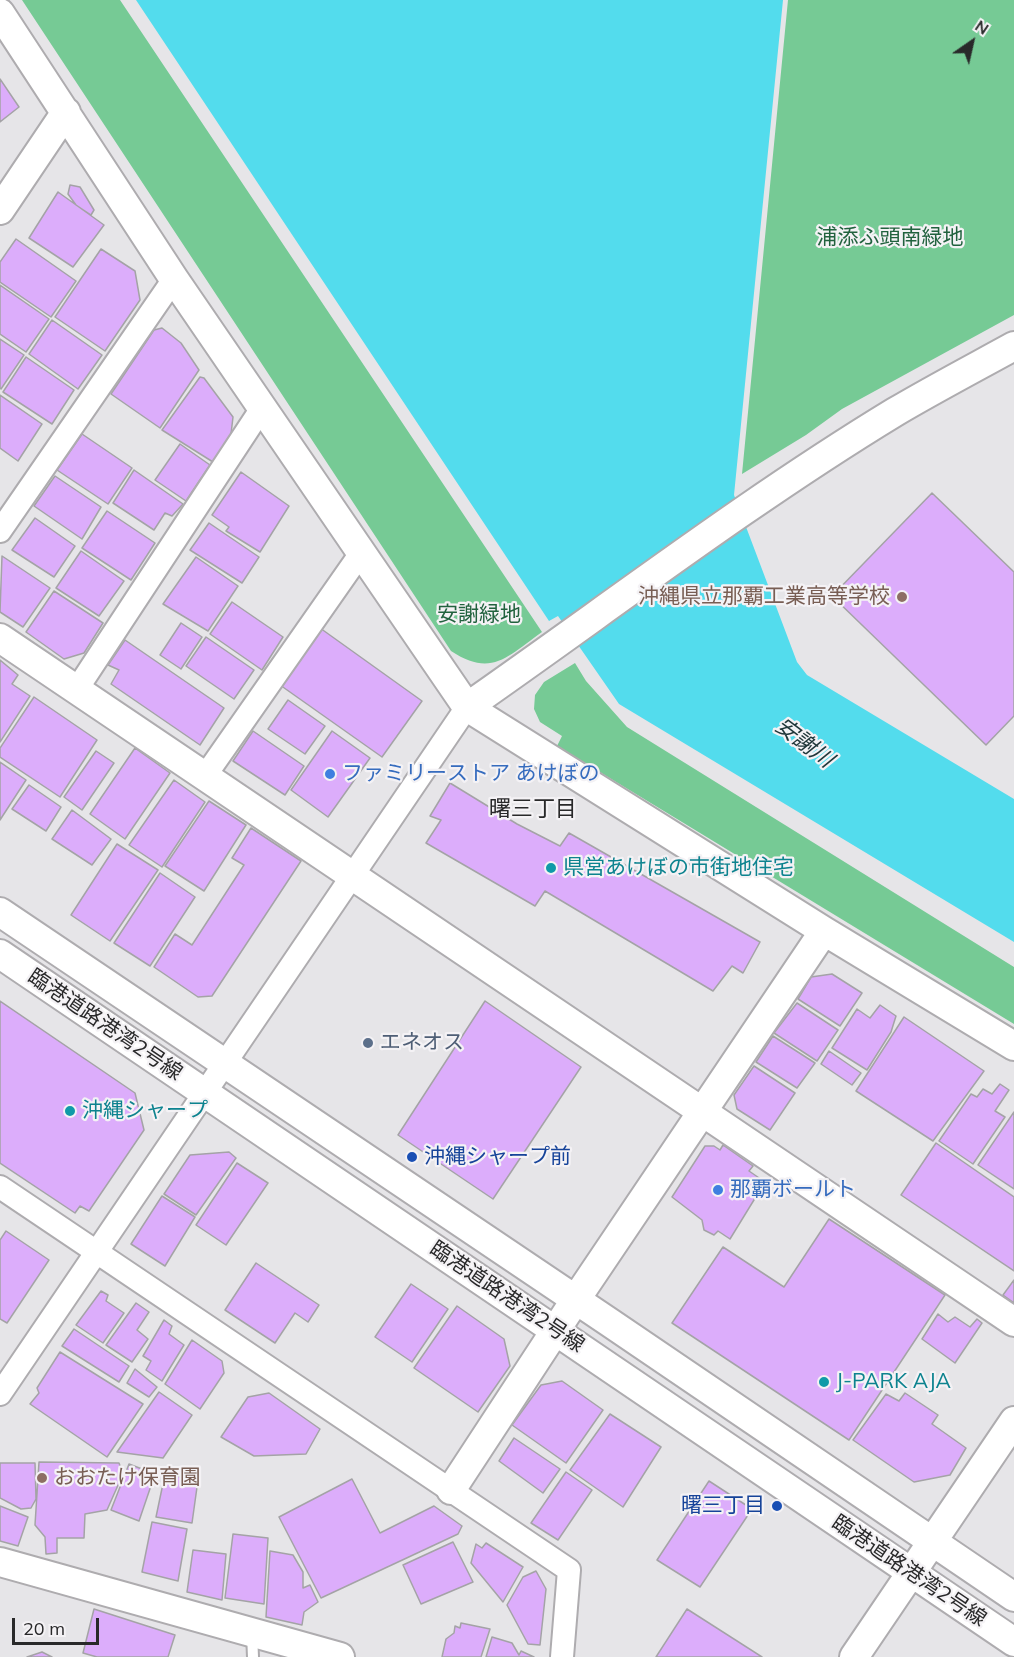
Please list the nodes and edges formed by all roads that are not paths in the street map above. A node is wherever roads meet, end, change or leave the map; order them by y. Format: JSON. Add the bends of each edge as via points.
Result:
{"nodes":[{"id":1,"x":0,"y":13,"type":"edge"},
{"id":2,"x":66,"y":112,"type":"junction"},
{"id":3,"x":0,"y":210,"type":"edge"},
{"id":4,"x":174,"y":279,"type":"junction"},
{"id":5,"x":1014,"y":346,"type":"edge"},
{"id":6,"x":262,"y":408,"type":"junction"},
{"id":7,"x":0,"y":531,"type":"edge"},
{"id":8,"x":361,"y":553,"type":"junction"},
{"id":9,"x":0,"y":638,"type":"edge"},
{"id":10,"x":77,"y":689,"type":"junction"},
{"id":11,"x":467,"y":707,"type":"junction"},
{"id":12,"x":205,"y":776,"type":"junction"},
{"id":13,"x":351,"y":875,"type":"junction"},
{"id":14,"x":0,"y":912,"type":"edge"},
{"id":15,"x":824,"y":931,"type":"junction"},
{"id":16,"x":0,"y":954,"type":"edge"},
{"id":17,"x":1014,"y":1046,"type":"edge"},
{"id":18,"x":224,"y":1064,"type":"junction"},
{"id":19,"x":204,"y":1093,"type":"junction"},
{"id":20,"x":702,"y":1112,"type":"junction"},
{"id":21,"x":0,"y":1187,"type":"edge"},
{"id":22,"x":95,"y":1252,"type":"junction"},
{"id":23,"x":576,"y":1299,"type":"junction"},
{"id":24,"x":1014,"y":1322,"type":"edge"},
{"id":25,"x":556,"y":1330,"type":"junction"},
{"id":26,"x":0,"y":1394,"type":"edge"},
{"id":27,"x":1014,"y":1422,"type":"edge"},
{"id":28,"x":451,"y":1490,"type":"junction"},
{"id":29,"x":931,"y":1541,"type":"junction"},
{"id":30,"x":0,"y":1562,"type":"edge"},
{"id":31,"x":910,"y":1573,"type":"junction"},
{"id":32,"x":1014,"y":1597,"type":"edge"},
{"id":33,"x":1014,"y":1642,"type":"edge"},
{"id":34,"x":252,"y":1645,"type":"edge"},
{"id":35,"x":340,"y":1657,"type":"edge"},
{"id":36,"x":562,"y":1657,"type":"edge"},
{"id":37,"x":854,"y":1657,"type":"edge"}],
"edges":[{"from":1,"to":2,"type":"street"},
{"from":2,"to":3,"type":"street"},
{"from":2,"to":4,"type":"street"},
{"from":4,"to":6,"type":"street"},
{"from":4,"to":7,"type":"street"},
{"from":5,"to":11,"type":"street","via":[[896,412],[756,503]]},
{"from":6,"to":8,"type":"street"},
{"from":6,"to":10,"type":"street"},
{"from":8,"to":11,"type":"street"},
{"from":8,"to":12,"type":"street"},
{"from":9,"to":10,"type":"street"},
{"from":10,"to":12,"type":"street"},
{"from":11,"to":13,"type":"street"},
{"from":11,"to":15,"type":"street"},
{"from":12,"to":13,"type":"street"},
{"from":13,"to":18,"type":"street"},
{"from":13,"to":20,"type":"street"},
{"from":14,"to":18,"type":"street","name":"臨港道路港湾2号線"},
{"from":15,"to":17,"type":"street"},
{"from":15,"to":20,"type":"street"},
{"from":16,"to":19,"type":"street","name":"臨港道路港湾2号線"},
{"from":18,"to":19,"type":"street"},
{"from":18,"to":23,"type":"street","name":"臨港道路港湾2号線"},
{"from":19,"to":22,"type":"street"},
{"from":19,"to":25,"type":"street","name":"臨港道路港湾2号線"},
{"from":20,"to":23,"type":"street"},
{"from":20,"to":24,"type":"street"},
{"from":21,"to":22,"type":"street"},
{"from":22,"to":26,"type":"street"},
{"from":22,"to":28,"type":"street"},
{"from":23,"to":25,"type":"street"},
{"from":23,"to":29,"type":"street","name":"臨港道路港湾2号線"},
{"from":25,"to":28,"type":"street"},
{"from":25,"to":31,"type":"street","name":"臨港道路港湾2号線"},
{"from":27,"to":29,"type":"street"},
{"from":28,"to":36,"type":"street","via":[[569,1570]]},
{"from":29,"to":31,"type":"street"},
{"from":29,"to":32,"type":"street","name":"臨港道路港湾2号線"},
{"from":30,"to":34,"type":"street"},
{"from":31,"to":33,"type":"street","name":"臨港道路港湾2号線"},
{"from":31,"to":37,"type":"street"},
{"from":34,"to":35,"type":"street"}]}
